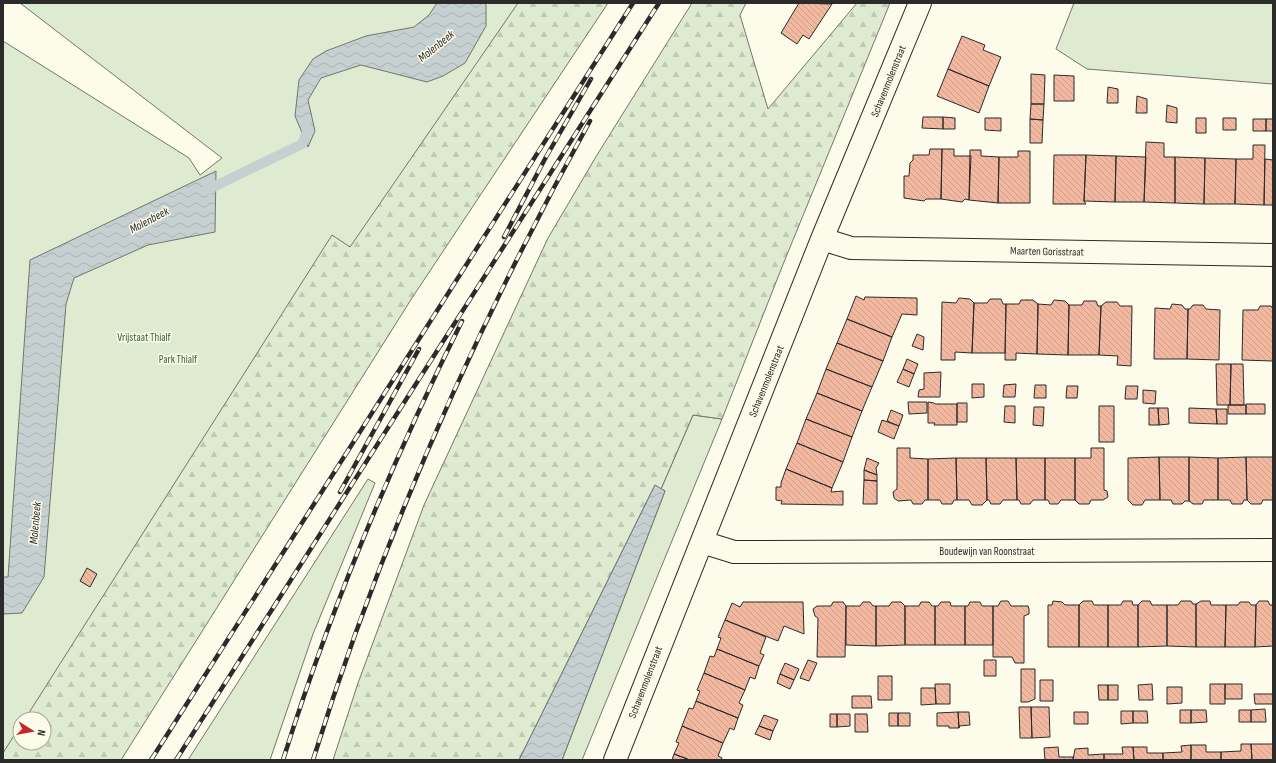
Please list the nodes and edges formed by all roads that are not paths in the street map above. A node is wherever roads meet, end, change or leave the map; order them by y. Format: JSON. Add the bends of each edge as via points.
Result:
{"nodes":[{"id":1,"x":920,"y":3,"type":"edge"},
{"id":2,"x":822,"y":239,"type":"junction"},
{"id":3,"x":1273,"y":255,"type":"edge"},
{"id":4,"x":702,"y":542,"type":"junction"},
{"id":5,"x":1273,"y":550,"type":"edge"},
{"id":6,"x":615,"y":760,"type":"edge"}],
"edges":[{"from":1,"to":2,"type":"street","name":"Schavenmolenstraat"},
{"from":2,"to":3,"type":"street","name":"Maarten Gorisstraat","via":[[851,248]]},
{"from":2,"to":4,"type":"street","name":"Schavenmolenstraat"},
{"from":4,"to":5,"type":"street","name":"Boudewijn van Roonstraat","via":[[734,552]]},
{"from":4,"to":6,"type":"street","name":"Schavenmolenstraat"}]}
